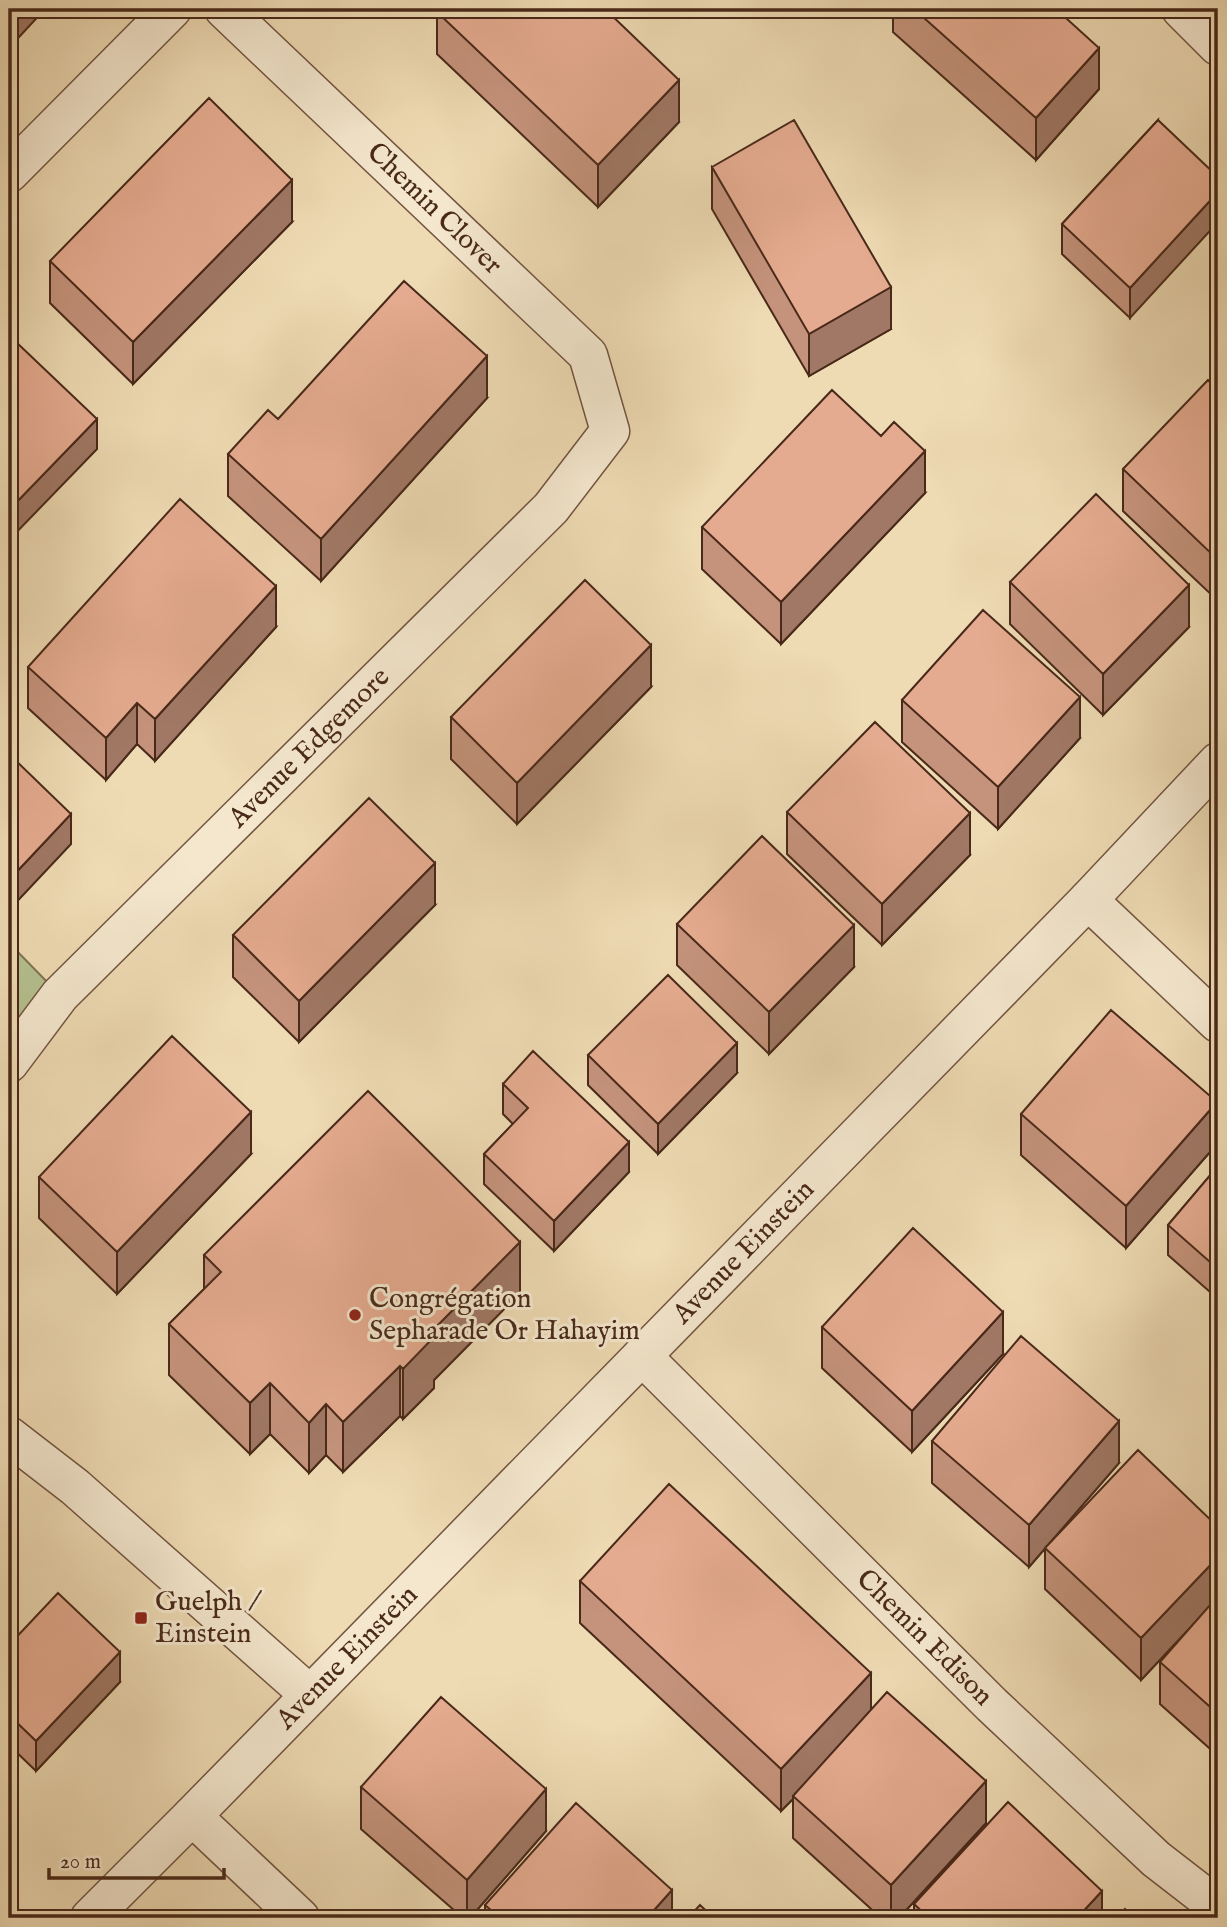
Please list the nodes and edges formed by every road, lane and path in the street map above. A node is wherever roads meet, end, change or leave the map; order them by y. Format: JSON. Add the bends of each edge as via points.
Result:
{"nodes":[{"id":1,"x":172,"y":9,"type":"edge"},
{"id":2,"x":224,"y":9,"type":"edge"},
{"id":3,"x":1181,"y":9,"type":"edge"},
{"id":4,"x":1218,"y":46,"type":"edge"},
{"id":5,"x":9,"y":173,"type":"edge"},
{"id":6,"x":610,"y":431,"type":"joint"},
{"id":7,"x":1218,"y":762,"type":"edge"},
{"id":8,"x":1088,"y":900,"type":"junction"},
{"id":9,"x":1218,"y":1023,"type":"edge"},
{"id":10,"x":9,"y":1063,"type":"edge"},
{"id":11,"x":642,"y":1356,"type":"junction"},
{"id":12,"x":9,"y":1436,"type":"edge"},
{"id":13,"x":310,"y":1695,"type":"junction"},
{"id":14,"x":192,"y":1815,"type":"junction"},
{"id":15,"x":1218,"y":1907,"type":"edge"},
{"id":16,"x":90,"y":1918,"type":"edge"},
{"id":17,"x":300,"y":1918,"type":"edge"}],
"edges":[{"from":1,"to":5,"type":"street"},
{"from":2,"to":6,"type":"street","name":"Chemin Clover","via":[[588,355]]},
{"from":3,"to":4,"type":"street"},
{"from":6,"to":10,"type":"street","name":"Avenue Edgemore","via":[[551,508],[60,995]]},
{"from":7,"to":8,"type":"street","name":"Avenue Einstein"},
{"from":8,"to":9,"type":"street"},
{"from":8,"to":11,"type":"street","name":"Avenue Einstein"},
{"from":11,"to":13,"type":"street","name":"Avenue Einstein"},
{"from":11,"to":15,"type":"street","name":"Chemin Edison","via":[[992,1705],[1156,1859]]},
{"from":12,"to":13,"type":"street","via":[[75,1487]]},
{"from":13,"to":14,"type":"street","name":"Avenue Einstein"},
{"from":14,"to":16,"type":"street","name":"Avenue Einstein"},
{"from":14,"to":17,"type":"street"}]}
